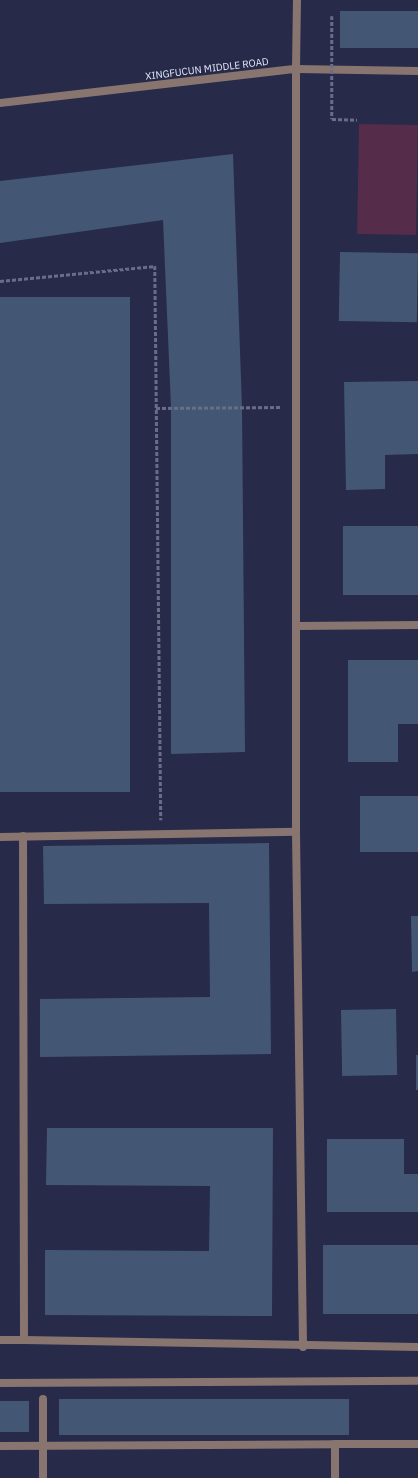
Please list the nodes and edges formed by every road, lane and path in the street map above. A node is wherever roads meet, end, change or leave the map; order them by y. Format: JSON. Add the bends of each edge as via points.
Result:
{"nodes":[{"id":1,"x":297,"y":0,"type":"edge"},
{"id":2,"x":332,"y":16,"type":"dead end"},
{"id":3,"x":296,"y":69,"type":"junction"},
{"id":4,"x":418,"y":71,"type":"edge"},
{"id":5,"x":0,"y":103,"type":"edge"},
{"id":6,"x":357,"y":120,"type":"dead end"},
{"id":7,"x":0,"y":281,"type":"edge"},
{"id":8,"x":296,"y":407,"type":"junction"},
{"id":9,"x":156,"y":408,"type":"junction"},
{"id":10,"x":418,"y":625,"type":"edge"},
{"id":11,"x":296,"y":626,"type":"junction"},
{"id":12,"x":296,"y":832,"type":"junction"},
{"id":13,"x":161,"y":834,"type":"junction"},
{"id":14,"x":0,"y":836,"type":"edge"},
{"id":15,"x":23,"y":836,"type":"junction"},
{"id":16,"x":0,"y":1340,"type":"edge"},
{"id":17,"x":24,"y":1340,"type":"junction"},
{"id":18,"x":303,"y":1347,"type":"junction"},
{"id":19,"x":418,"y":1347,"type":"edge"},
{"id":20,"x":418,"y":1381,"type":"edge"},
{"id":21,"x":0,"y":1382,"type":"edge"},
{"id":22,"x":43,"y":1399,"type":"dead end"},
{"id":23,"x":335,"y":1444,"type":"junction"},
{"id":24,"x":418,"y":1444,"type":"edge"},
{"id":25,"x":0,"y":1446,"type":"edge"},
{"id":26,"x":43,"y":1446,"type":"junction"},
{"id":27,"x":43,"y":1478,"type":"edge"},
{"id":28,"x":336,"y":1478,"type":"edge"}],
"edges":[{"from":1,"to":3,"type":"street"},
{"from":2,"to":6,"type":"path","bridge":true,"via":[[332,119]]},
{"from":3,"to":4,"type":"street","name":"XINGFUCUN MIDDLE ROAD"},
{"from":3,"to":5,"type":"street","name":"XINGFUCUN MIDDLE ROAD"},
{"from":3,"to":8,"type":"street"},
{"from":7,"to":9,"type":"path","via":[[155,266]]},
{"from":8,"to":9,"type":"path"},
{"from":8,"to":11,"type":"street"},
{"from":9,"to":13,"type":"path"},
{"from":10,"to":11,"type":"street"},
{"from":11,"to":12,"type":"street"},
{"from":12,"to":13,"type":"street"},
{"from":12,"to":18,"type":"street"},
{"from":13,"to":15,"type":"street"},
{"from":14,"to":15,"type":"street"},
{"from":15,"to":17,"type":"street"},
{"from":16,"to":17,"type":"street"},
{"from":17,"to":18,"type":"street"},
{"from":18,"to":19,"type":"street"},
{"from":20,"to":21,"type":"street"},
{"from":22,"to":26,"type":"street"},
{"from":23,"to":24,"type":"street"},
{"from":23,"to":26,"type":"street"},
{"from":23,"to":28,"type":"street"},
{"from":25,"to":26,"type":"street"},
{"from":26,"to":27,"type":"street"}]}
